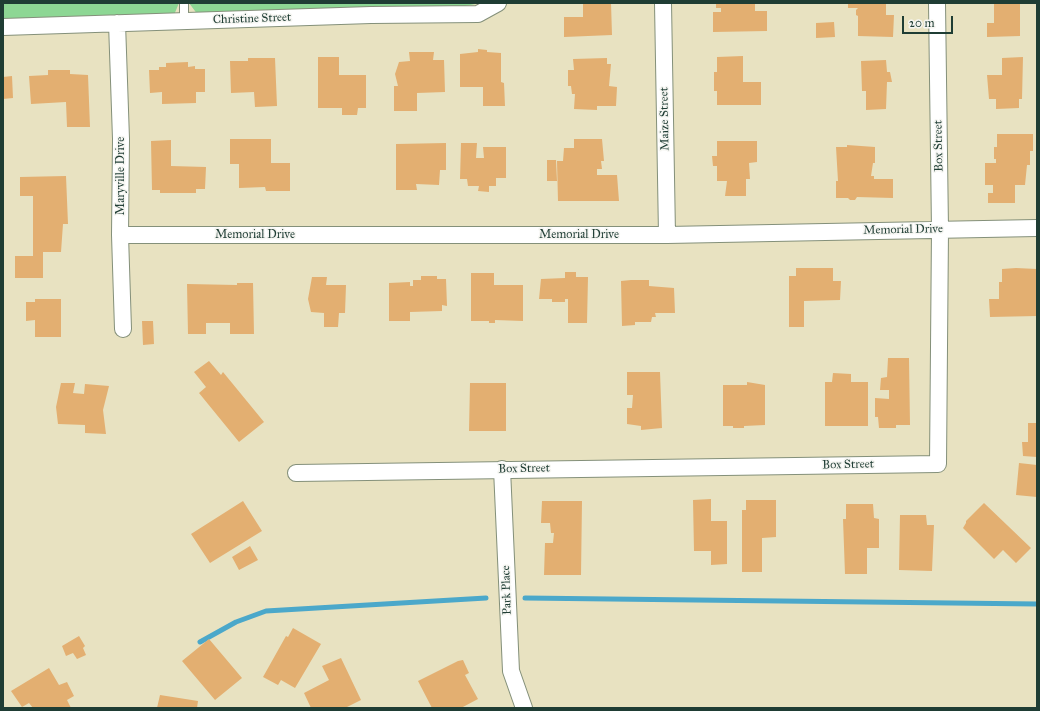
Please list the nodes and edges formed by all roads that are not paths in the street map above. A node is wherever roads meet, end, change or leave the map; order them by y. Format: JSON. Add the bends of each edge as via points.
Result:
{"nodes":[{"id":1,"x":184,"y":3,"type":"edge"},
{"id":2,"x":498,"y":3,"type":"edge"},
{"id":3,"x":663,"y":3,"type":"edge"},
{"id":4,"x":937,"y":3,"type":"edge"},
{"id":5,"x":184,"y":22,"type":"junction"},
{"id":6,"x":117,"y":23,"type":"junction"},
{"id":7,"x":3,"y":27,"type":"edge"},
{"id":8,"x":1037,"y":228,"type":"edge"},
{"id":9,"x":940,"y":230,"type":"junction"},
{"id":10,"x":120,"y":235,"type":"junction"},
{"id":11,"x":666,"y":235,"type":"junction"},
{"id":12,"x":124,"y":329,"type":"dead end"},
{"id":13,"x":502,"y":469,"type":"junction"},
{"id":14,"x":296,"y":473,"type":"dead end"},
{"id":15,"x":524,"y":708,"type":"edge"}],
"edges":[{"from":1,"to":5,"type":"lane"},
{"from":2,"to":5,"type":"street","name":"Christine Street","via":[[478,14]]},
{"from":3,"to":11,"type":"street","name":"Maize Street"},
{"from":4,"to":9,"type":"street","name":"Box Street"},
{"from":5,"to":6,"type":"street","name":"Christine Street"},
{"from":6,"to":7,"type":"street","name":"Christine Street"},
{"from":6,"to":10,"type":"street","name":"Maryville Drive","via":[[121,139]]},
{"from":8,"to":9,"type":"street","name":"Memorial Drive"},
{"from":9,"to":11,"type":"street","name":"Memorial Drive"},
{"from":9,"to":13,"type":"street","name":"Box Street","via":[[938,464]]},
{"from":10,"to":11,"type":"street","name":"Memorial Drive"},
{"from":10,"to":12,"type":"street","name":"Maryville Drive"},
{"from":13,"to":14,"type":"street","name":"Box Street"},
{"from":13,"to":15,"type":"street","name":"Park Place","via":[[510,671]]}]}
